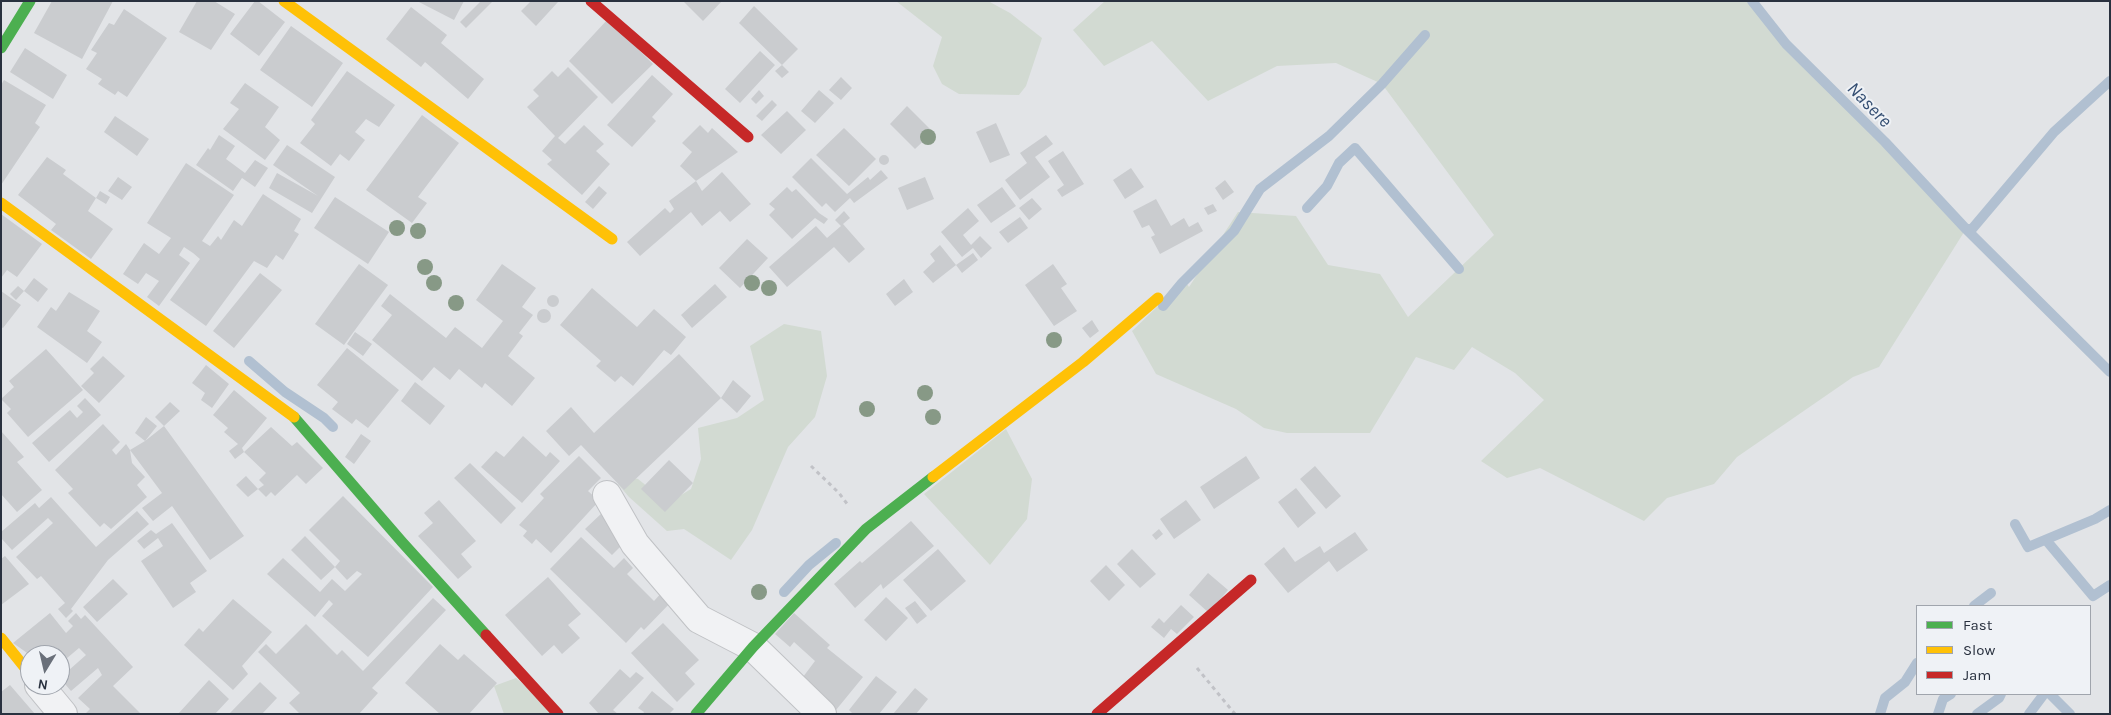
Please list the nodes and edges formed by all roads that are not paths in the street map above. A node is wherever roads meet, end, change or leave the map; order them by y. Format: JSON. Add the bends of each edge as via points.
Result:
{"nodes":[{"id":1,"x":30,"y":1,"type":"edge"},
{"id":2,"x":284,"y":1,"type":"edge"},
{"id":3,"x":591,"y":1,"type":"edge"},
{"id":4,"x":1,"y":48,"type":"edge"},
{"id":5,"x":748,"y":137,"type":"dead end"},
{"id":6,"x":1,"y":203,"type":"edge"},
{"id":7,"x":612,"y":239,"type":"dead end"},
{"id":8,"x":1158,"y":298,"type":"dead end"},
{"id":9,"x":607,"y":495,"type":"dead end"},
{"id":10,"x":1251,"y":580,"type":"dead end"},
{"id":11,"x":1,"y":638,"type":"edge"},
{"id":12,"x":753,"y":647,"type":"junction"},
{"id":13,"x":20,"y":662,"type":"edge"},
{"id":14,"x":47,"y":695,"type":"edge"},
{"id":15,"x":62,"y":714,"type":"edge"},
{"id":16,"x":558,"y":714,"type":"edge"},
{"id":17,"x":696,"y":714,"type":"edge"},
{"id":18,"x":822,"y":714,"type":"edge"},
{"id":19,"x":1097,"y":714,"type":"edge"}],
"edges":[{"from":1,"to":4,"type":"street"},
{"from":2,"to":7,"type":"street"},
{"from":3,"to":5,"type":"street"},
{"from":6,"to":16,"type":"street","via":[[291,414]]},
{"from":8,"to":12,"type":"street","via":[[1083,362],[866,529]]},
{"from":9,"to":12,"type":"street","via":[[635,544],[700,619]]},
{"from":10,"to":19,"type":"street"},
{"from":11,"to":13,"type":"street"},
{"from":12,"to":17,"type":"street"},
{"from":12,"to":18,"type":"street"},
{"from":14,"to":15,"type":"street"}]}
